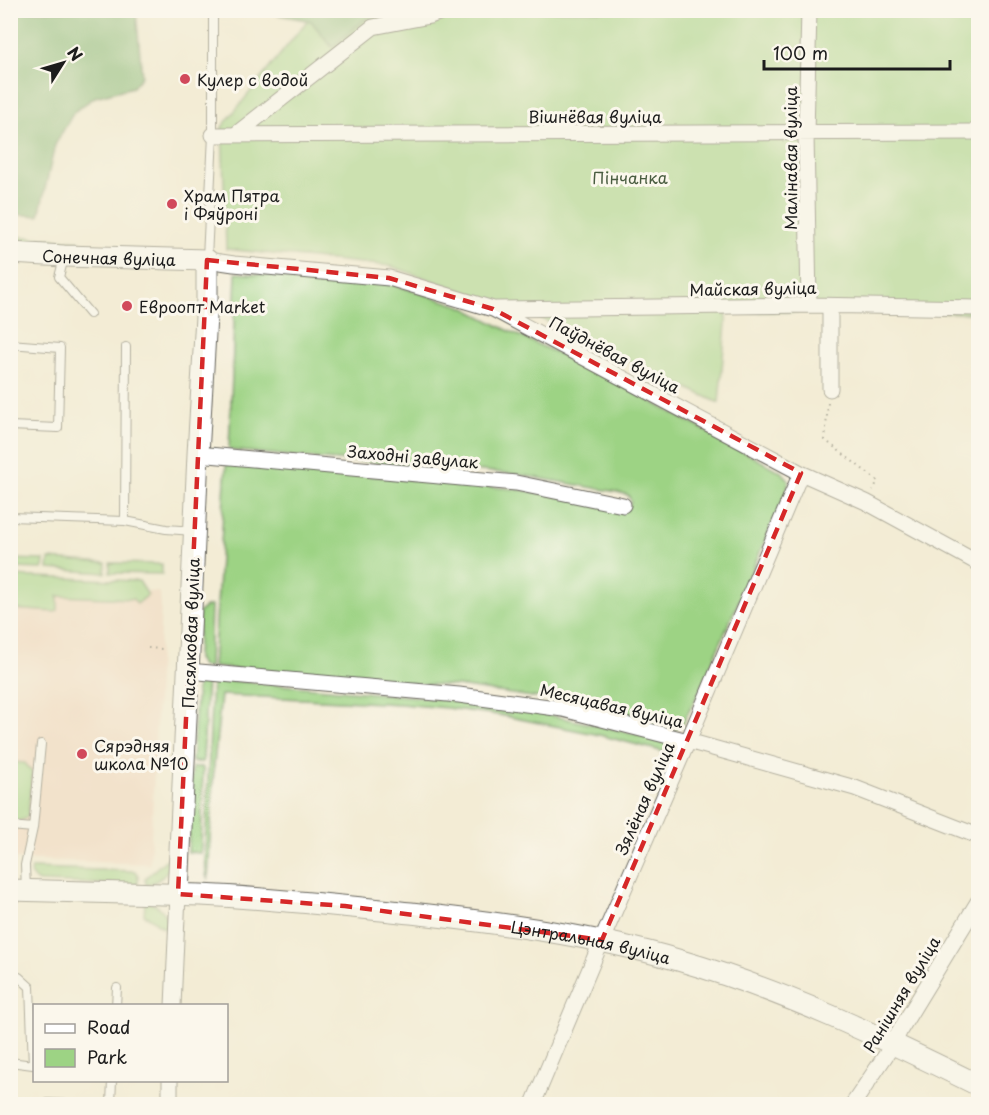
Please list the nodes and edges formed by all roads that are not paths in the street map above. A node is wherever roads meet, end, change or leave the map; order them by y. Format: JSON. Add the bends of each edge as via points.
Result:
{"nodes":[{"id":1,"x":213,"y":10,"type":"edge"},
{"id":2,"x":446,"y":10,"type":"edge"},
{"id":3,"x":809,"y":10,"type":"edge"},
{"id":4,"x":978,"y":132,"type":"edge"},
{"id":5,"x":806,"y":134,"type":"junction"},
{"id":6,"x":213,"y":135,"type":"junction"},
{"id":7,"x":235,"y":135,"type":"junction"},
{"id":8,"x":10,"y":253,"type":"edge"},
{"id":9,"x":64,"y":256,"type":"junction"},
{"id":10,"x":207,"y":260,"type":"junction"},
{"id":11,"x":809,"y":305,"type":"junction"},
{"id":12,"x":830,"y":306,"type":"junction"},
{"id":13,"x":978,"y":308,"type":"edge"},
{"id":14,"x":493,"y":309,"type":"junction"},
{"id":15,"x":90,"y":314,"type":"dead end"},
{"id":16,"x":10,"y":344,"type":"edge"},
{"id":17,"x":126,"y":347,"type":"dead end"},
{"id":18,"x":830,"y":389,"type":"road end"},
{"id":19,"x":10,"y":426,"type":"edge"},
{"id":20,"x":198,"y":454,"type":"junction"},
{"id":21,"x":801,"y":473,"type":"junction"},
{"id":22,"x":623,"y":505,"type":"dead end"},
{"id":23,"x":10,"y":517,"type":"edge"},
{"id":24,"x":125,"y":521,"type":"junction"},
{"id":25,"x":194,"y":531,"type":"junction"},
{"id":26,"x":978,"y":563,"type":"edge"},
{"id":27,"x":188,"y":671,"type":"junction"},
{"id":28,"x":688,"y":741,"type":"junction"},
{"id":29,"x":41,"y":744,"type":"dead end"},
{"id":30,"x":10,"y":826,"type":"edge"},
{"id":31,"x":33,"y":828,"type":"junction"},
{"id":32,"x":978,"y":836,"type":"edge"},
{"id":33,"x":18,"y":891,"type":"edge"},
{"id":34,"x":178,"y":894,"type":"junction"},
{"id":35,"x":978,"y":902,"type":"edge"},
{"id":36,"x":602,"y":940,"type":"junction"},
{"id":37,"x":10,"y":977,"type":"edge"},
{"id":38,"x":117,"y":988,"type":"dead end"},
{"id":39,"x":116,"y":1004,"type":"edge"},
{"id":40,"x":173,"y":1004,"type":"edge"},
{"id":41,"x":894,"y":1043,"type":"junction"},
{"id":42,"x":10,"y":1062,"type":"edge"},
{"id":43,"x":112,"y":1082,"type":"edge"},
{"id":44,"x":170,"y":1082,"type":"edge"},
{"id":45,"x":978,"y":1085,"type":"edge"},
{"id":46,"x":48,"y":1103,"type":"dead end"},
{"id":47,"x":67,"y":1104,"type":"edge"},
{"id":48,"x":111,"y":1104,"type":"edge"},
{"id":49,"x":170,"y":1104,"type":"edge"},
{"id":50,"x":533,"y":1104,"type":"edge"},
{"id":51,"x":853,"y":1104,"type":"edge"}],
"edges":[{"from":1,"to":6,"type":"lane"},
{"from":2,"to":7,"type":"street","via":[[372,27]]},
{"from":3,"to":5,"type":"street","name":"Малінавая вуліца"},
{"from":4,"to":5,"type":"street","name":"Вішнёвая вуліца"},
{"from":5,"to":7,"type":"street","name":"Вішнёвая вуліца"},
{"from":5,"to":11,"type":"street","name":"Малінавая вуліца"},
{"from":6,"to":7,"type":"street","name":"Вішнёвая вуліца"},
{"from":6,"to":10,"type":"lane"},
{"from":8,"to":9,"type":"street","name":"Сонечная вуліца"},
{"from":9,"to":10,"type":"street","name":"Сонечная вуліца"},
{"from":9,"to":15,"type":"lane","via":[[59,277]]},
{"from":10,"to":14,"type":"street","name":"Паўднёвая вуліца","via":[[389,278]]},
{"from":10,"to":20,"type":"street","name":"Пасялковая вуліца"},
{"from":11,"to":12,"type":"street","name":"Майская вуліца"},
{"from":11,"to":14,"type":"street","name":"Майская вуліца"},
{"from":12,"to":13,"type":"street","name":"Майская вуліца"},
{"from":12,"to":18,"type":"street"},
{"from":14,"to":21,"type":"street","name":"Паўднёвая вуліца"},
{"from":16,"to":19,"type":"lane","via":[[60,348],[58,428]]},
{"from":17,"to":24,"type":"lane"},
{"from":20,"to":22,"type":"street","name":"Заходні завулак","via":[[516,483]]},
{"from":20,"to":25,"type":"street","name":"Пасялковая вуліца"},
{"from":21,"to":26,"type":"street","name":"Паўднёвая вуліца","via":[[866,502]]},
{"from":21,"to":28,"type":"street","name":"Зялёная вуліца"},
{"from":23,"to":24,"type":"lane"},
{"from":24,"to":25,"type":"lane","via":[[166,530]]},
{"from":25,"to":27,"type":"street","name":"Пасялковая вуліца"},
{"from":27,"to":28,"type":"street","name":"Месяцавая вуліца","via":[[563,708]]},
{"from":27,"to":34,"type":"street","name":"Пасялковая вуліца"},
{"from":28,"to":32,"type":"street","name":"Месяцавая вуліца","via":[[855,788]]},
{"from":28,"to":36,"type":"street","name":"Зялёная вуліца"},
{"from":29,"to":31,"type":"lane"},
{"from":30,"to":31,"type":"lane"},
{"from":31,"to":33,"type":"lane"},
{"from":33,"to":34,"type":"street","name":"Цэнтральная вуліца"},
{"from":34,"to":36,"type":"street","name":"Цэнтральная вуліца","via":[[476,920]]},
{"from":34,"to":40,"type":"street","name":"Пасялковая вуліца"},
{"from":35,"to":41,"type":"street","name":"Ранішняя вуліца"},
{"from":36,"to":41,"type":"street","name":"Цэнтральная вуліца","via":[[722,974]]},
{"from":36,"to":50,"type":"street","name":"Зялёная вуліца"},
{"from":37,"to":42,"type":"lane","via":[[19,977],[30,987],[33,1065]]},
{"from":38,"to":39,"type":"lane"},
{"from":41,"to":45,"type":"street","name":"Цэнтральная вуліца"},
{"from":41,"to":51,"type":"street","name":"Ранішняя вуліца"},
{"from":43,"to":48,"type":"lane"},
{"from":44,"to":49,"type":"street"},
{"from":46,"to":47,"type":"lane"}]}
